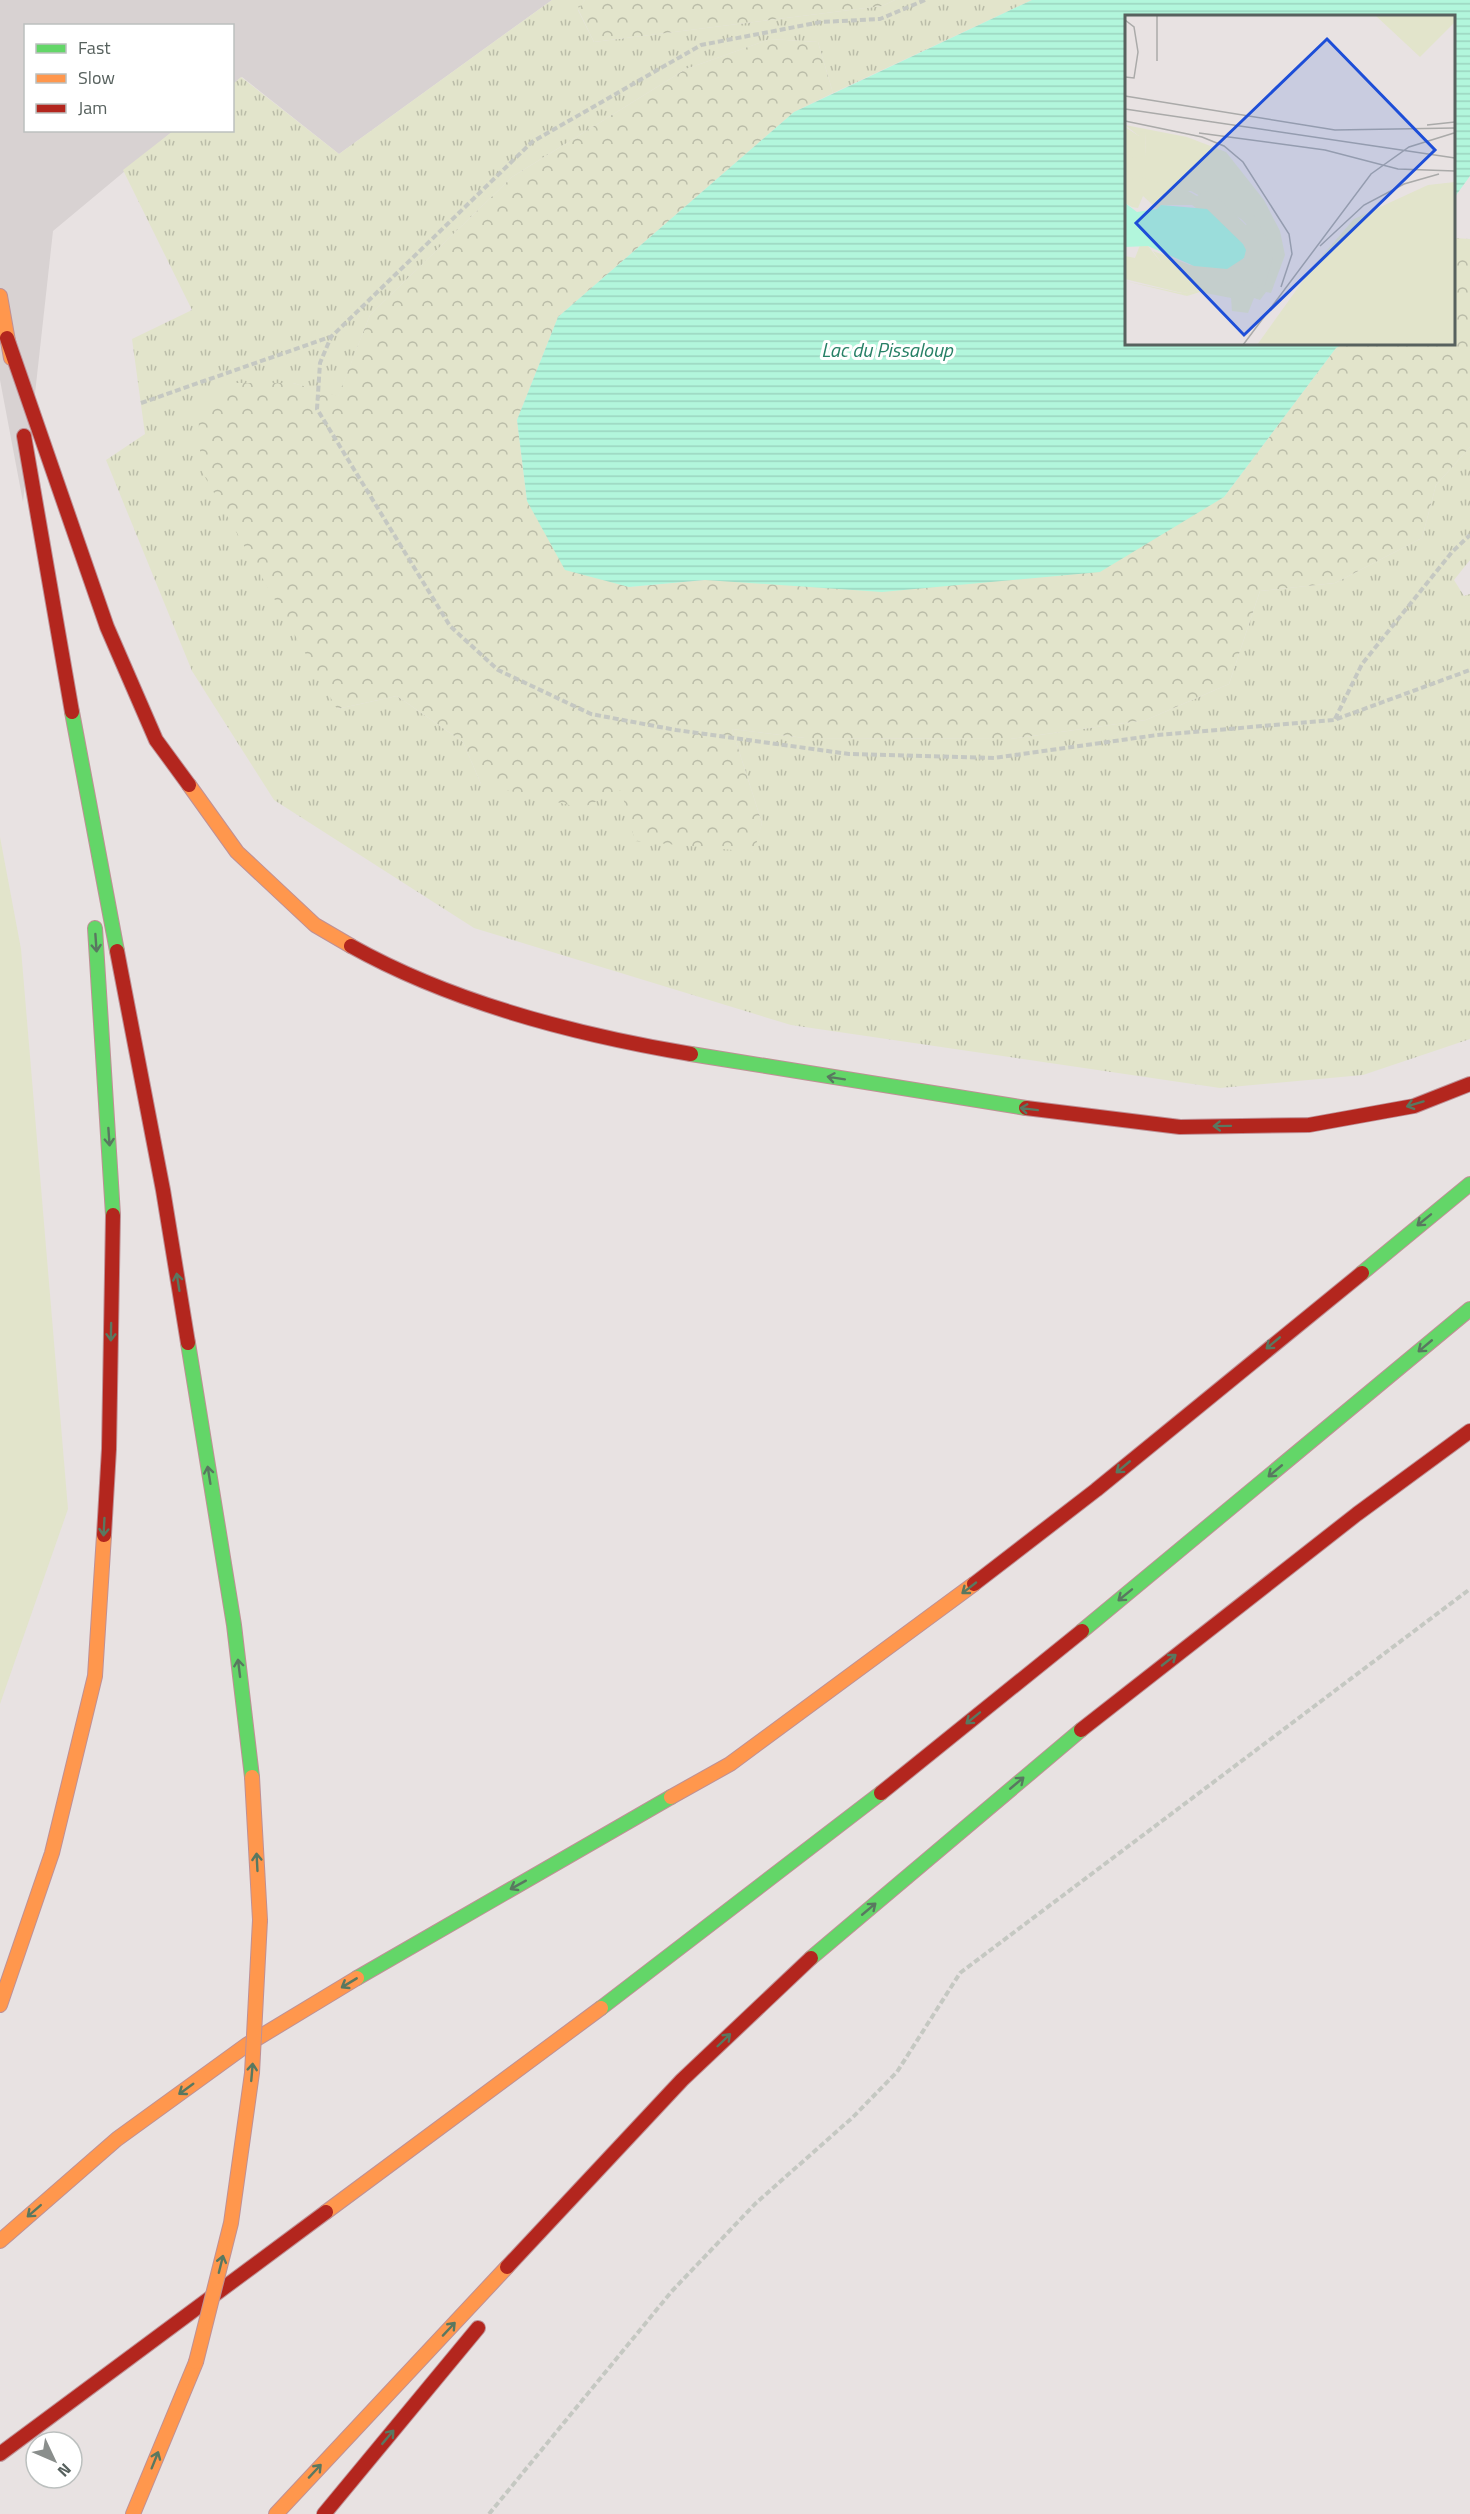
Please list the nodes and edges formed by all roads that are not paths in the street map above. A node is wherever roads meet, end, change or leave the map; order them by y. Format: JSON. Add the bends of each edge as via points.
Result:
{"nodes":[{"id":1,"x":0,"y":296,"type":"edge"},
{"id":2,"x":7,"y":338,"type":"junction"},
{"id":3,"x":84,"y":780,"type":"junction"},
{"id":4,"x":1470,"y":1084,"type":"edge"},
{"id":5,"x":1470,"y":1184,"type":"edge"},
{"id":6,"x":1470,"y":1309,"type":"edge"},
{"id":7,"x":1470,"y":1431,"type":"edge"},
{"id":8,"x":0,"y":2005,"type":"edge"},
{"id":9,"x":682,"y":2080,"type":"junction"},
{"id":10,"x":0,"y":2241,"type":"edge"},
{"id":11,"x":534,"y":2259,"type":"dead end"},
{"id":12,"x":490,"y":2313,"type":"dead end"},
{"id":13,"x":0,"y":2454,"type":"edge"},
{"id":14,"x":133,"y":2514,"type":"edge"},
{"id":15,"x":276,"y":2514,"type":"edge"},
{"id":16,"x":324,"y":2514,"type":"edge"}],
"edges":[{"from":1,"to":2,"type":"highway"},
{"from":2,"to":3,"type":"highway"},
{"from":4,"to":2,"type":"highway","one_way":true,"via":[[1414,1106],[1310,1125],[1180,1127],[998,1105],[636,1045],[502,1010],[389,967],[315,926],[237,852],[156,740],[107,627]]},
{"from":3,"to":8,"type":"highway","one_way":true,"via":[[113,1195],[109,1449],[95,1676],[52,1852]]},
{"from":14,"to":3,"type":"highway","one_way":true,"bridge":true,"via":[[195,2362],[231,2223],[252,2073],[260,1920],[252,1774],[234,1625],[163,1190]]},
{"from":5,"to":10,"type":"highway","one_way":true,"via":[[1096,1490],[904,1638],[740,1757],[420,1940],[248,2044],[117,2139]]},
{"from":6,"to":13,"type":"highway","one_way":true,"via":[[1176,1554],[860,1809],[540,2053]]},
{"from":9,"to":7,"type":"highway","one_way":true,"via":[[802,1965],[1066,1742],[1357,1514]]},
{"from":9,"to":11,"type":"highway"},
{"from":15,"to":9,"type":"highway","one_way":true},
{"from":16,"to":12,"type":"highway","one_way":true}]}
